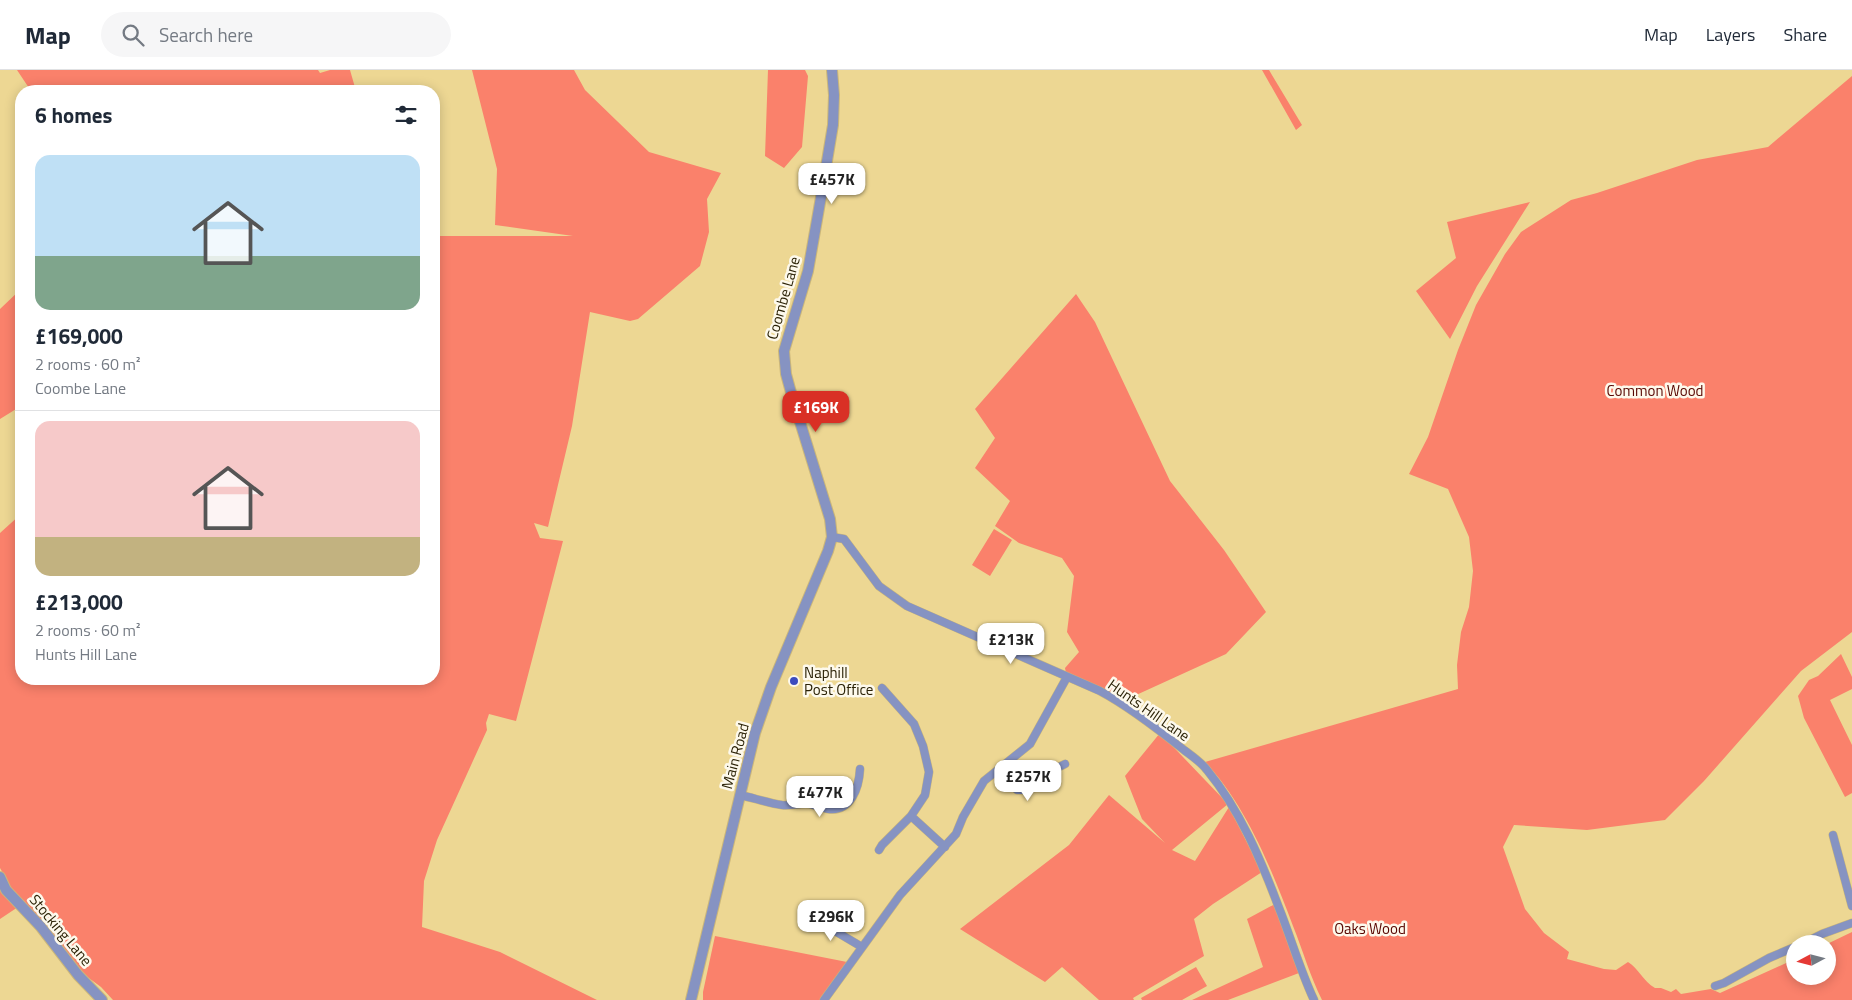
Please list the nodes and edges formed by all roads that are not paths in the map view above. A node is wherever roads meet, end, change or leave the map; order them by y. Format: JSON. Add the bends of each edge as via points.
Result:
{"nodes":[{"id":1,"x":832,"y":70,"type":"edge"},
{"id":2,"x":832,"y":533,"type":"junction"},
{"id":3,"x":1067,"y":677,"type":"junction"},
{"id":4,"x":882,"y":688,"type":"dead end"},
{"id":5,"x":1065,"y":764,"type":"dead end"},
{"id":6,"x":999,"y":768,"type":"junction"},
{"id":7,"x":860,"y":769,"type":"dead end"},
{"id":8,"x":851,"y":778,"type":"dead end"},
{"id":9,"x":859,"y":781,"type":"junction"},
{"id":10,"x":740,"y":795,"type":"junction"},
{"id":11,"x":910,"y":816,"type":"junction"},
{"id":12,"x":1832,"y":835,"type":"dead end"},
{"id":13,"x":945,"y":848,"type":"junction"},
{"id":14,"x":879,"y":850,"type":"dead end"},
{"id":15,"x":0,"y":877,"type":"edge"},
{"id":16,"x":1852,"y":906,"type":"edge"},
{"id":17,"x":813,"y":918,"type":"dead end"},
{"id":18,"x":1852,"y":923,"type":"edge"},
{"id":19,"x":1820,"y":935,"type":"edge"},
{"id":20,"x":862,"y":947,"type":"junction"},
{"id":21,"x":1786,"y":951,"type":"edge"},
{"id":22,"x":1715,"y":986,"type":"dead end"},
{"id":23,"x":102,"y":1000,"type":"edge"},
{"id":24,"x":691,"y":1000,"type":"edge"},
{"id":25,"x":824,"y":1000,"type":"edge"},
{"id":26,"x":1314,"y":1000,"type":"edge"}],
"edges":[{"from":1,"to":2,"type":"street","name":"Coombe Lane","via":[[833,124],[820,206],[808,271],[784,351],[786,374]]},
{"from":2,"to":3,"type":"street","name":"Hunts Hill Lane","via":[[844,539],[879,586],[908,606]]},
{"from":2,"to":10,"type":"street","name":"Main Road","via":[[828,551],[755,733]]},
{"from":3,"to":6,"type":"street","via":[[1030,744]]},
{"from":3,"to":26,"type":"street","name":"Hunts Hill Lane","via":[[1119,701],[1206,768],[1239,817],[1257,854]]},
{"from":4,"to":11,"type":"street","via":[[914,724],[929,772],[925,794]]},
{"from":5,"to":6,"type":"street","via":[[1028,790],[1017,790]]},
{"from":6,"to":13,"type":"street","via":[[984,781]]},
{"from":7,"to":9,"type":"street"},
{"from":8,"to":9,"type":"street"},
{"from":9,"to":10,"type":"street","via":[[848,804],[839,809],[811,804],[784,805]]},
{"from":10,"to":24,"type":"street","name":"Main Road"},
{"from":11,"to":13,"type":"street"},
{"from":11,"to":14,"type":"street"},
{"from":12,"to":16,"type":"street"},
{"from":13,"to":20,"type":"street","via":[[900,895]]},
{"from":15,"to":23,"type":"street","name":"Stocking Lane","via":[[6,890]]},
{"from":17,"to":20,"type":"street"},
{"from":18,"to":19,"type":"street"},
{"from":20,"to":25,"type":"street"},
{"from":21,"to":22,"type":"street"}]}
